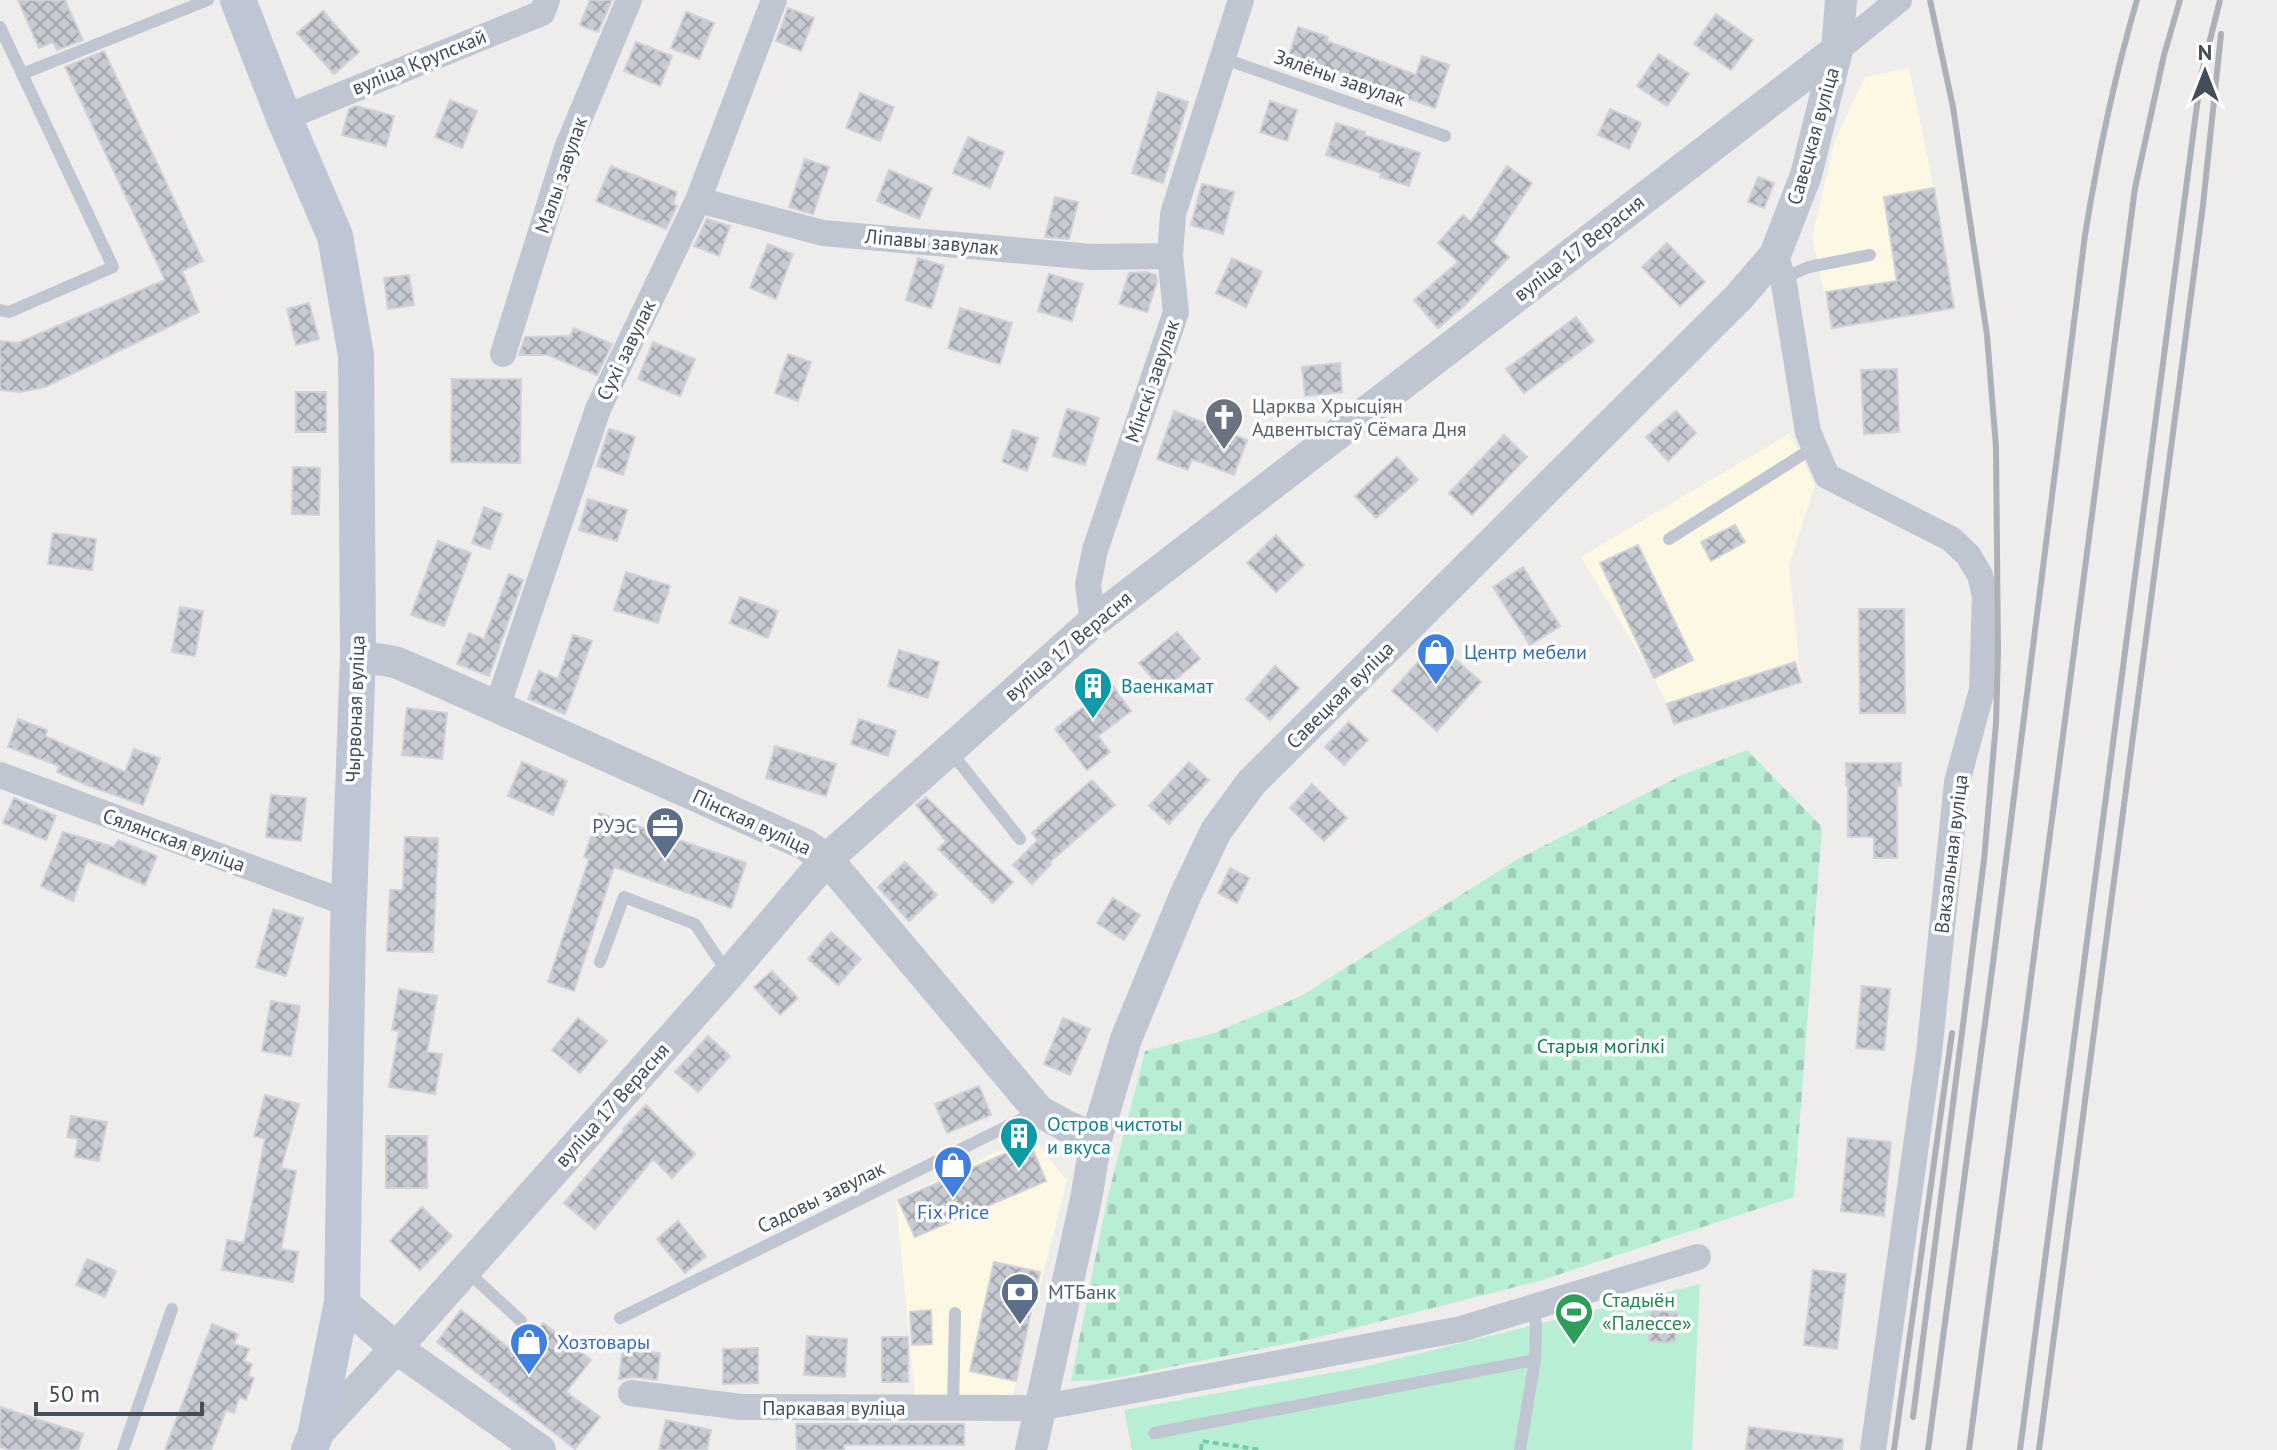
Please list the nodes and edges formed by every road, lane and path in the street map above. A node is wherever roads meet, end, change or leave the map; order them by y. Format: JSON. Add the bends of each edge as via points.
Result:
{"nodes":[{"id":1,"x":208,"y":0,"type":"edge"},
{"id":2,"x":238,"y":0,"type":"edge"},
{"id":3,"x":547,"y":0,"type":"edge"},
{"id":4,"x":629,"y":0,"type":"edge"},
{"id":5,"x":774,"y":0,"type":"edge"},
{"id":6,"x":1241,"y":0,"type":"edge"},
{"id":7,"x":1841,"y":0,"type":"edge"},
{"id":8,"x":1899,"y":0,"type":"edge"},
{"id":9,"x":0,"y":27,"type":"edge"},
{"id":10,"x":1837,"y":50,"type":"junction"},
{"id":11,"x":1222,"y":58,"type":"junction"},
{"id":12,"x":22,"y":74,"type":"junction"},
{"id":13,"x":284,"y":118,"type":"junction"},
{"id":14,"x":1445,"y":136,"type":"dead end"},
{"id":15,"x":698,"y":200,"type":"junction"},
{"id":16,"x":1870,"y":255,"type":"dead end"},
{"id":17,"x":1170,"y":256,"type":"junction"},
{"id":18,"x":1779,"y":267,"type":"junction"},
{"id":19,"x":0,"y":310,"type":"edge"},
{"id":20,"x":503,"y":354,"type":"dead end"},
{"id":21,"x":1813,"y":448,"type":"junction"},
{"id":22,"x":1669,"y":539,"type":"dead end"},
{"id":23,"x":1093,"y":622,"type":"junction"},
{"id":24,"x":358,"y":656,"type":"junction"},
{"id":25,"x":497,"y":707,"type":"junction"},
{"id":26,"x":949,"y":750,"type":"junction"},
{"id":27,"x":0,"y":775,"type":"edge"},
{"id":28,"x":1020,"y":839,"type":"dead end"},
{"id":29,"x":827,"y":859,"type":"junction"},
{"id":30,"x":349,"y":904,"type":"junction"},
{"id":31,"x":600,"y":962,"type":"dead end"},
{"id":32,"x":729,"y":974,"type":"junction"},
{"id":33,"x":1039,"y":1111,"type":"junction"},
{"id":34,"x":1096,"y":1139,"type":"junction"},
{"id":35,"x":1698,"y":1257,"type":"dead end"},
{"id":36,"x":466,"y":1270,"type":"junction"},
{"id":37,"x":342,"y":1302,"type":"junction"},
{"id":38,"x":1531,"y":1307,"type":"junction"},
{"id":39,"x":172,"y":1309,"type":"dead end"},
{"id":40,"x":955,"y":1313,"type":"dead end"},
{"id":41,"x":620,"y":1318,"type":"dead end"},
{"id":42,"x":521,"y":1321,"type":"dead end"},
{"id":43,"x":396,"y":1348,"type":"junction"},
{"id":44,"x":1535,"y":1360,"type":"junction"},
{"id":45,"x":631,"y":1393,"type":"dead end"},
{"id":46,"x":953,"y":1408,"type":"junction"},
{"id":47,"x":1039,"y":1408,"type":"junction"},
{"id":48,"x":1154,"y":1433,"type":"dead end"},
{"id":49,"x":312,"y":1443,"type":"edge"},
{"id":50,"x":123,"y":1450,"type":"edge"},
{"id":51,"x":540,"y":1450,"type":"edge"},
{"id":52,"x":1031,"y":1450,"type":"edge"},
{"id":53,"x":1201,"y":1450,"type":"edge"},
{"id":54,"x":1262,"y":1450,"type":"edge"},
{"id":55,"x":1520,"y":1450,"type":"edge"},
{"id":56,"x":1873,"y":1450,"type":"edge"}],
"edges":[{"from":1,"to":12,"type":"lane"},
{"from":2,"to":13,"type":"main road","name":"Чырвоная вуліца"},
{"from":3,"to":13,"type":"street","name":"вуліца Крупскай","via":[[542,13]]},
{"from":4,"to":20,"type":"street","name":"Малы завулак","via":[[567,148]]},
{"from":5,"to":15,"type":"street","name":"Сухі завулак"},
{"from":6,"to":11,"type":"street","name":"Мінскі завулак"},
{"from":7,"to":10,"type":"street","name":"Савецкая вуліца"},
{"from":8,"to":10,"type":"street"},
{"from":9,"to":12,"type":"lane"},
{"from":10,"to":18,"type":"street","name":"Савецкая вуліца"},
{"from":10,"to":23,"type":"street","name":"вуліца 17 Верасня"},
{"from":11,"to":14,"type":"lane","name":"Зялёны завулак"},
{"from":11,"to":17,"type":"street","name":"Мінскі завулак","via":[[1173,214]]},
{"from":12,"to":19,"type":"lane","via":[[113,267],[9,312]]},
{"from":13,"to":24,"type":"main road","name":"Чырвоная вуліца","via":[[335,236],[356,355]]},
{"from":15,"to":17,"type":"street","name":"Ліпавы завулак","via":[[823,233],[1092,257]]},
{"from":15,"to":25,"type":"street","name":"Сухі завулак","via":[[598,409]]},
{"from":16,"to":18,"type":"lane"},
{"from":17,"to":23,"type":"street","name":"Мінскі завулак","via":[[1176,312],[1095,550],[1088,585]]},
{"from":18,"to":21,"type":"street","name":"Вакзальная вуліца"},
{"from":18,"to":34,"type":"street","name":"Савецкая вуліца","via":[[1739,297],[1251,783],[1216,831],[1185,896],[1126,1039]]},
{"from":21,"to":22,"type":"lane"},
{"from":21,"to":56,"type":"street","name":"Вакзальная вуліца","via":[[1827,476],[1951,539],[1980,575],[1985,596],[1982,690],[1957,782],[1929,1053]]},
{"from":23,"to":26,"type":"street","name":"вуліца 17 Верасня"},
{"from":24,"to":25,"type":"street","name":"Пінская вуліца","via":[[395,662]]},
{"from":24,"to":30,"type":"main road","name":"Чырвоная вуліца"},
{"from":25,"to":29,"type":"street","name":"Пінская вуліца","via":[[804,844]]},
{"from":26,"to":28,"type":"lane"},
{"from":26,"to":29,"type":"street","name":"вуліца 17 Верасня"},
{"from":27,"to":30,"type":"street","name":"Сялянская вуліца"},
{"from":29,"to":32,"type":"street","name":"вуліца 17 Верасня"},
{"from":29,"to":33,"type":"street","name":"Пінская вуліца"},
{"from":30,"to":37,"type":"main road","name":"Чырвоная вуліца"},
{"from":31,"to":32,"type":"lane","via":[[624,897],[695,924]]},
{"from":32,"to":36,"type":"street","name":"вуліца 17 Верасня"},
{"from":33,"to":34,"type":"street","name":"Пінская вуліца"},
{"from":33,"to":41,"type":"lane","name":"Садовы завулак"},
{"from":34,"to":47,"type":"street","name":"Савецкая вуліца"},
{"from":35,"to":38,"type":"street","name":"Паркавая вуліца"},
{"from":36,"to":42,"type":"lane"},
{"from":36,"to":43,"type":"street","name":"вуліца 17 Верасня"},
{"from":37,"to":43,"type":"street"},
{"from":37,"to":49,"type":"main road","name":"Чырвоная вуліца"},
{"from":38,"to":44,"type":"lane"},
{"from":38,"to":47,"type":"street","name":"Паркавая вуліца","via":[[1461,1329]]},
{"from":39,"to":50,"type":"lane"},
{"from":40,"to":46,"type":"lane"},
{"from":43,"to":49,"type":"street","name":"Чырвоная вуліца"},
{"from":43,"to":51,"type":"street"},
{"from":44,"to":48,"type":"lane"},
{"from":44,"to":55,"type":"lane"},
{"from":45,"to":46,"type":"street","name":"Паркавая вуліца","via":[[741,1407]]},
{"from":46,"to":47,"type":"street","name":"Паркавая вуліца"},
{"from":47,"to":52,"type":"street","name":"Савецкая вуліца"},
{"from":53,"to":54,"type":"path","via":[[1202,1441]]}]}
